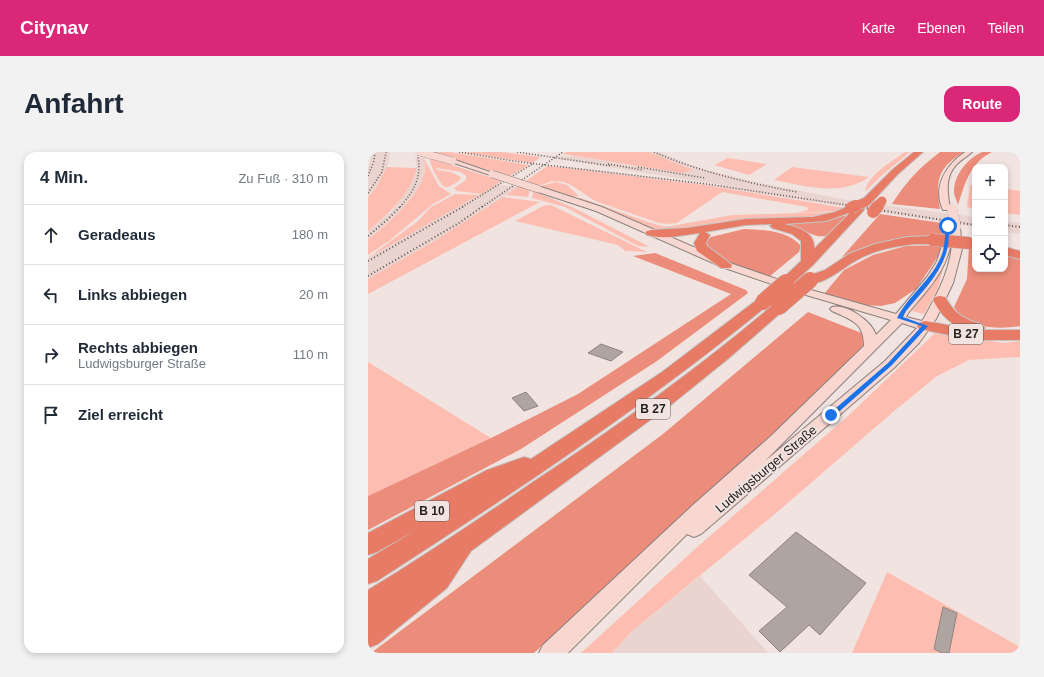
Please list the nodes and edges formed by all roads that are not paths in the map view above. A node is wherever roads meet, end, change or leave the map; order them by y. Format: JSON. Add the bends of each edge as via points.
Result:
{"nodes":[{"id":1,"x":419,"y":152,"type":"edge"},
{"id":2,"x":969,"y":152,"type":"edge"},
{"id":3,"x":974,"y":152,"type":"edge"},
{"id":4,"x":923,"y":154,"type":"edge"},
{"id":5,"x":907,"y":174,"type":"dead end"},
{"id":6,"x":885,"y":198,"type":"dead end"},
{"id":7,"x":864,"y":206,"type":"junction"},
{"id":8,"x":949,"y":208,"type":"junction"},
{"id":9,"x":736,"y":223,"type":"junction"},
{"id":10,"x":863,"y":223,"type":"dead end"},
{"id":11,"x":952,"y":226,"type":"junction"},
{"id":12,"x":704,"y":235,"type":"junction"},
{"id":13,"x":650,"y":237,"type":"junction"},
{"id":14,"x":972,"y":244,"type":"edge"},
{"id":15,"x":670,"y":245,"type":"junction"},
{"id":16,"x":1008,"y":252,"type":"edge"},
{"id":17,"x":1020,"y":255,"type":"edge"},
{"id":18,"x":832,"y":257,"type":"dead end"},
{"id":19,"x":687,"y":260,"type":"dead end"},
{"id":20,"x":808,"y":262,"type":"junction"},
{"id":21,"x":726,"y":265,"type":"junction"},
{"id":22,"x":701,"y":266,"type":"dead end"},
{"id":23,"x":810,"y":280,"type":"junction"},
{"id":24,"x":917,"y":297,"type":"junction"},
{"id":25,"x":940,"y":300,"type":"junction"},
{"id":26,"x":771,"y":305,"type":"junction"},
{"id":27,"x":858,"y":306,"type":"junction"},
{"id":28,"x":836,"y":309,"type":"junction"},
{"id":29,"x":897,"y":321,"type":"junction"},
{"id":30,"x":925,"y":326,"type":"junction"},
{"id":31,"x":1014,"y":336,"type":"edge"},
{"id":32,"x":871,"y":347,"type":"junction"},
{"id":33,"x":555,"y":454,"type":"junction"},
{"id":34,"x":464,"y":542,"type":"junction"},
{"id":35,"x":368,"y":545,"type":"edge"},
{"id":36,"x":368,"y":573,"type":"edge"},
{"id":37,"x":368,"y":605,"type":"edge"},
{"id":38,"x":601,"y":606,"type":"junction"},
{"id":39,"x":368,"y":634,"type":"edge"},
{"id":40,"x":551,"y":653,"type":"edge"}],
"edges":[{"from":1,"to":13,"type":"main road","bridge":true,"via":[[599,209]]},
{"from":2,"to":8,"type":"main road","via":[[952,165],[943,180],[942,191]]},
{"from":3,"to":8,"type":"main road","via":[[959,162],[950,178]]},
{"from":4,"to":5,"type":"highway","number":"B 27"},
{"from":4,"to":7,"type":"highway","number":"B 27","via":[[895,172]]},
{"from":6,"to":7,"type":"highway","number":"B 27","bridge":true},
{"from":7,"to":9,"type":"highway","number":"B 27","via":[[822,219]]},
{"from":7,"to":10,"type":"highway","number":"B 27"},
{"from":7,"to":20,"type":"highway","number":"B 27"},
{"from":8,"to":11,"type":"main road","bridge":true},
{"from":9,"to":13,"type":"highway","number":"B 27"},
{"from":9,"to":15,"type":"highway","number":"B 27","via":[[680,238]]},
{"from":11,"to":24,"type":"main road","name":"Ludwigsburger Straße","via":[[942,261]]},
{"from":11,"to":25,"type":"main road","name":"Ludwigsburger Straße","via":[[956,249],[948,283]]},
{"from":12,"to":15,"type":"highway"},
{"from":12,"to":20,"type":"highway","via":[[746,226],[767,225],[785,228],[799,233],[807,241]]},
{"from":12,"to":21,"type":"highway","via":[[700,243],[701,248]]},
{"from":13,"to":15,"type":"main road"},
{"from":14,"to":23,"type":"highway","number":"B 27","bridge":true,"via":[[933,240],[907,241],[879,247],[853,257],[830,273]]},
{"from":15,"to":19,"type":"main road"},
{"from":15,"to":21,"type":"main road"},
{"from":16,"to":17,"type":"highway"},
{"from":18,"to":23,"type":"highway","number":"B 27"},
{"from":20,"to":26,"type":"highway","number":"B 27","bridge":true,"via":[[794,275]]},
{"from":21,"to":27,"type":"main road","via":[[793,288]]},
{"from":22,"to":28,"type":"main road"},
{"from":23,"to":26,"type":"highway","number":"B 27","bridge":true},
{"from":24,"to":27,"type":"main road","via":[[889,306]]},
{"from":24,"to":29,"type":"main road","name":"Ludwigsburger Straße"},
{"from":25,"to":30,"type":"main road","name":"Ludwigsburger Straße"},
{"from":25,"to":31,"type":"highway","number":"B 27","via":[[946,312],[957,321]]},
{"from":26,"to":33,"type":"highway","number":"B 27"},
{"from":26,"to":34,"type":"highway","number":"B 27","via":[[741,341],[677,391]]},
{"from":27,"to":29,"type":"main road"},
{"from":28,"to":29,"type":"main road"},
{"from":28,"to":32,"type":"main road","via":[[857,318],[867,327],[871,335]]},
{"from":29,"to":30,"type":"main road"},
{"from":29,"to":32,"type":"main road","name":"Ludwigsburger Straße"},
{"from":30,"to":31,"type":"highway","number":"B 27","via":[[968,334]]},
{"from":30,"to":38,"type":"main road","name":"Ludwigsburger Straße","via":[[890,364],[849,400]]},
{"from":32,"to":38,"type":"main road","name":"Ludwigsburger Straße","via":[[777,440]]},
{"from":33,"to":35,"type":"highway","number":"B 10","via":[[495,476]]},
{"from":33,"to":36,"type":"highway","number":"B 27"},
{"from":34,"to":37,"type":"highway","number":"B 27"},
{"from":34,"to":39,"type":"highway","number":"B 27","via":[[438,580]]},
{"from":38,"to":40,"type":"main road","name":"Ludwigsburger Straße"}]}
